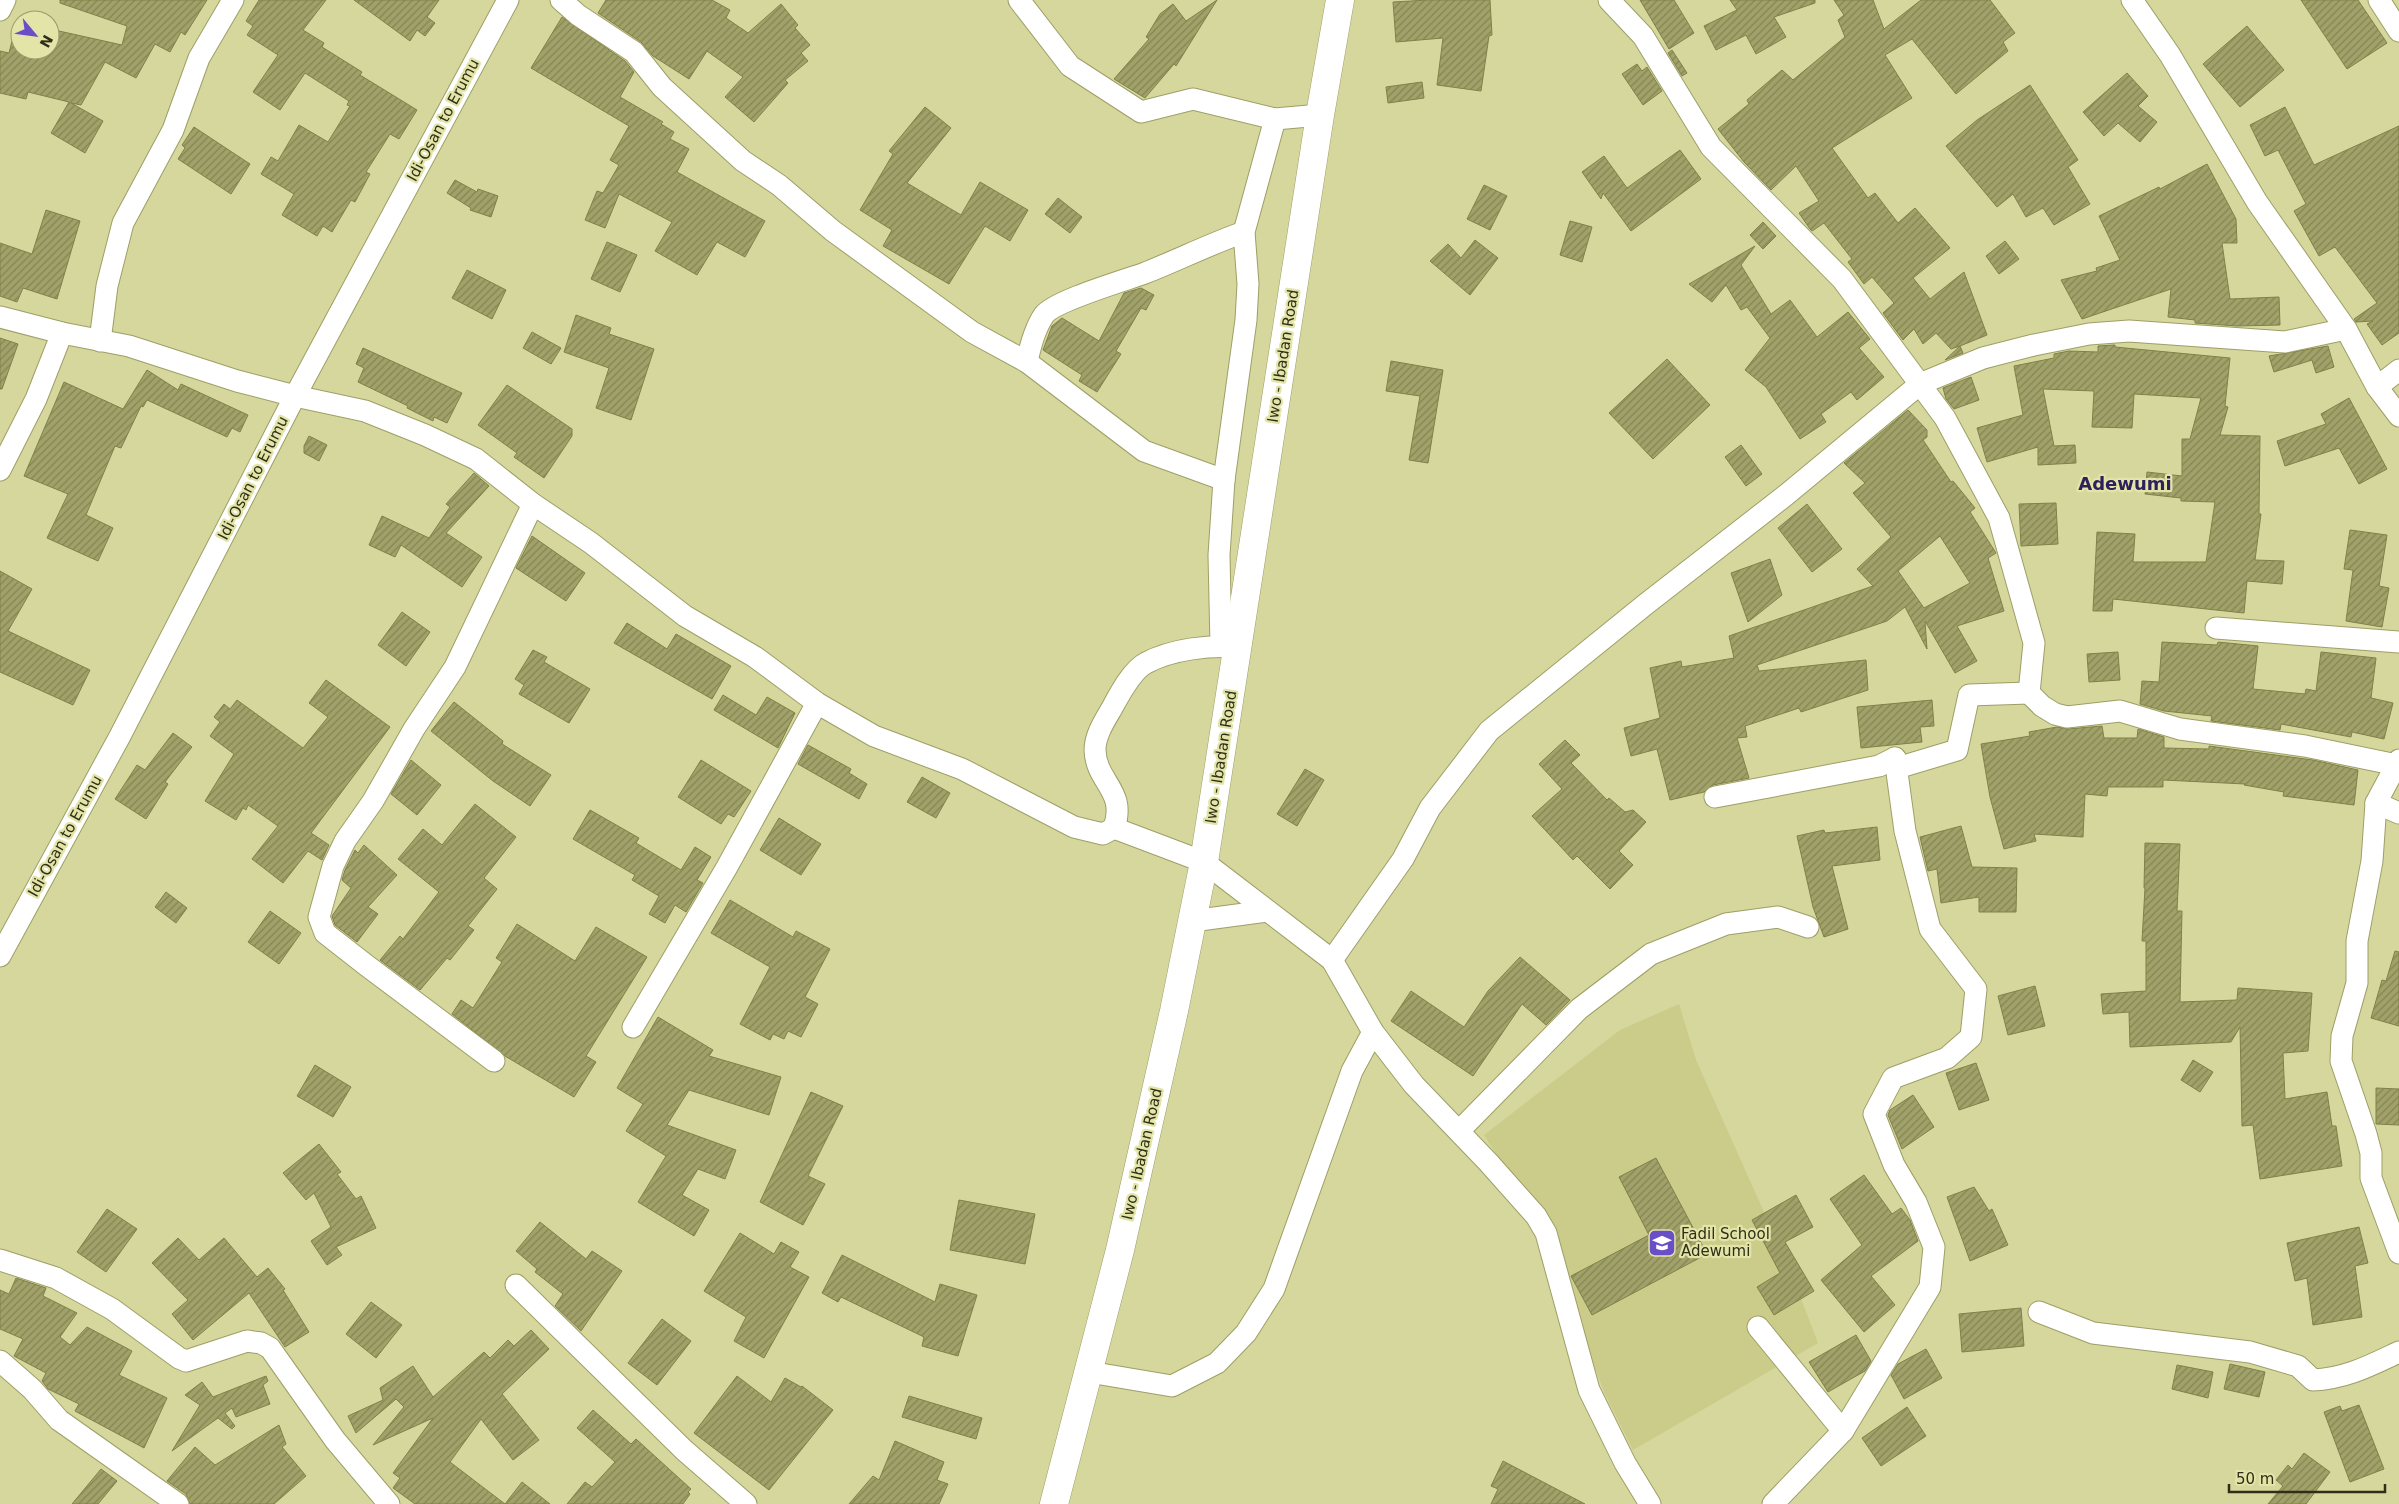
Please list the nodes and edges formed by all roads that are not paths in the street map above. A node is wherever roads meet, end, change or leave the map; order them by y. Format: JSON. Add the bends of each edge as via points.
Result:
{"nodes":[{"id":1,"x":5,"y":0,"type":"edge"},
{"id":2,"x":233,"y":0,"type":"edge"},
{"id":3,"x":508,"y":0,"type":"edge"},
{"id":4,"x":561,"y":0,"type":"edge"},
{"id":5,"x":1019,"y":0,"type":"edge"},
{"id":6,"x":1340,"y":0,"type":"edge"},
{"id":7,"x":1610,"y":0,"type":"edge"},
{"id":8,"x":2132,"y":0,"type":"edge"},
{"id":9,"x":2379,"y":0,"type":"edge"},
{"id":10,"x":0,"y":10,"type":"edge"},
{"id":11,"x":2399,"y":31,"type":"edge"},
{"id":12,"x":1320,"y":115,"type":"junction"},
{"id":13,"x":1275,"y":119,"type":"junction"},
{"id":14,"x":1244,"y":232,"type":"junction"},
{"id":15,"x":0,"y":317,"type":"edge"},
{"id":16,"x":2346,"y":329,"type":"junction"},
{"id":17,"x":62,"y":333,"type":"junction"},
{"id":18,"x":100,"y":341,"type":"junction"},
{"id":19,"x":1027,"y":362,"type":"junction"},
{"id":20,"x":2399,"y":370,"type":"edge"},
{"id":21,"x":1920,"y":384,"type":"junction"},
{"id":22,"x":2377,"y":387,"type":"junction"},
{"id":23,"x":295,"y":396,"type":"junction"},
{"id":24,"x":2399,"y":416,"type":"edge"},
{"id":25,"x":0,"y":470,"type":"edge"},
{"id":26,"x":1224,"y":480,"type":"junction"},
{"id":27,"x":533,"y":504,"type":"junction"},
{"id":28,"x":2216,"y":628,"type":"dead end"},
{"id":29,"x":2399,"y":642,"type":"edge"},
{"id":30,"x":1230,"y":647,"type":"junction"},
{"id":31,"x":2029,"y":693,"type":"junction"},
{"id":32,"x":817,"y":703,"type":"junction"},
{"id":33,"x":1895,"y":758,"type":"junction"},
{"id":34,"x":2398,"y":762,"type":"edge"},
{"id":35,"x":1715,"y":797,"type":"dead end"},
{"id":36,"x":2376,"y":803,"type":"junction"},
{"id":37,"x":2399,"y":813,"type":"edge"},
{"id":38,"x":1114,"y":828,"type":"junction"},
{"id":39,"x":1204,"y":862,"type":"junction"},
{"id":40,"x":1267,"y":911,"type":"junction"},
{"id":41,"x":1192,"y":921,"type":"junction"},
{"id":42,"x":1808,"y":927,"type":"dead end"},
{"id":43,"x":0,"y":956,"type":"edge"},
{"id":44,"x":1332,"y":960,"type":"junction"},
{"id":45,"x":633,"y":1027,"type":"dead end"},
{"id":46,"x":1373,"y":1032,"type":"junction"},
{"id":47,"x":494,"y":1061,"type":"dead end"},
{"id":48,"x":1459,"y":1131,"type":"junction"},
{"id":49,"x":2399,"y":1253,"type":"edge"},
{"id":50,"x":0,"y":1260,"type":"edge"},
{"id":51,"x":516,"y":1285,"type":"dead end"},
{"id":52,"x":2039,"y":1312,"type":"dead end"},
{"id":53,"x":1758,"y":1327,"type":"dead end"},
{"id":54,"x":2399,"y":1352,"type":"edge"},
{"id":55,"x":0,"y":1361,"type":"edge"},
{"id":56,"x":1090,"y":1372,"type":"junction"},
{"id":57,"x":1843,"y":1431,"type":"junction"},
{"id":58,"x":173,"y":1502,"type":"edge"},
{"id":59,"x":389,"y":1504,"type":"edge"},
{"id":60,"x":746,"y":1504,"type":"edge"},
{"id":61,"x":1054,"y":1504,"type":"edge"},
{"id":62,"x":1650,"y":1504,"type":"edge"},
{"id":63,"x":1773,"y":1504,"type":"edge"}],
"edges":[{"from":1,"to":10,"type":"street"},
{"from":2,"to":18,"type":"street","via":[[199,58],[173,130],[122,224],[107,286]]},
{"from":3,"to":23,"type":"street","name":"Idi-Osan to Erumu"},
{"from":4,"to":19,"type":"street","via":[[634,52],[662,87],[743,161],[833,231],[972,332]]},
{"from":5,"to":13,"type":"street","via":[[1070,66],[1141,112],[1193,99]]},
{"from":6,"to":12,"type":"main road","name":"Iwo - Ibadan Road"},
{"from":7,"to":21,"type":"street","via":[[1643,36],[1711,147],[1842,279]]},
{"from":8,"to":16,"type":"street","via":[[2170,55],[2257,202]]},
{"from":9,"to":11,"type":"street"},
{"from":12,"to":13,"type":"street"},
{"from":12,"to":30,"type":"main road","name":"Iwo - Ibadan Road"},
{"from":13,"to":14,"type":"street"},
{"from":14,"to":19,"type":"street","via":[[1074,298],[1045,314]]},
{"from":14,"to":26,"type":"street","via":[[1248,284],[1246,320]]},
{"from":15,"to":17,"type":"street"},
{"from":16,"to":21,"type":"street","via":[[2285,342],[2129,331],[2089,334],[1983,358]]},
{"from":16,"to":22,"type":"street"},
{"from":17,"to":18,"type":"street"},
{"from":17,"to":25,"type":"street","via":[[36,399]]},
{"from":18,"to":23,"type":"street","via":[[130,346]]},
{"from":19,"to":26,"type":"street","via":[[1144,451]]},
{"from":20,"to":22,"type":"street"},
{"from":21,"to":31,"type":"street","via":[[1945,418],[1999,518],[2034,643]]},
{"from":21,"to":44,"type":"street","via":[[1786,495],[1488,731],[1430,808],[1403,859]]},
{"from":22,"to":24,"type":"street"},
{"from":23,"to":27,"type":"street","via":[[365,410],[425,435],[476,459]]},
{"from":23,"to":43,"type":"street","name":"Idi-Osan to Erumu","via":[[120,736]]},
{"from":26,"to":30,"type":"street","via":[[1218,555]]},
{"from":27,"to":32,"type":"street","via":[[591,543],[686,616],[755,657]]},
{"from":27,"to":47,"type":"street","via":[[454,667],[345,841],[333,866],[319,918],[325,932],[359,960]]},
{"from":28,"to":29,"type":"street"},
{"from":30,"to":38,"type":"street","via":[[1180,652],[1144,663],[1124,687],[1101,728],[1095,749],[1098,766],[1118,801]]},
{"from":30,"to":39,"type":"main road","name":"Iwo - Ibadan Road"},
{"from":31,"to":33,"type":"street","via":[[1969,695],[1958,750],[1897,768]]},
{"from":31,"to":34,"type":"street","via":[[2042,706],[2067,717],[2120,710],[2180,729]]},
{"from":32,"to":38,"type":"street","via":[[874,736],[962,769],[1074,827],[1103,834]]},
{"from":32,"to":45,"type":"street","via":[[727,868]]},
{"from":33,"to":35,"type":"street","via":[[1879,766]]},
{"from":33,"to":57,"type":"street","via":[[1905,832],[1930,929],[1976,989],[1971,1037],[1947,1058],[1893,1078],[1874,1114],[1894,1165],[1916,1202],[1934,1248],[1930,1287]]},
{"from":34,"to":36,"type":"street"},
{"from":36,"to":37,"type":"street"},
{"from":36,"to":49,"type":"street","via":[[2372,861],[2357,941],[2357,983],[2342,1036],[2341,1061],[2371,1153],[2371,1178]]},
{"from":38,"to":39,"type":"street"},
{"from":39,"to":40,"type":"street"},
{"from":39,"to":41,"type":"main road","name":"Iwo - Ibadan Road"},
{"from":40,"to":41,"type":"street"},
{"from":40,"to":44,"type":"street"},
{"from":41,"to":56,"type":"main road","name":"Iwo - Ibadan Road"},
{"from":42,"to":48,"type":"street","via":[[1778,917],[1726,924],[1651,954],[1579,1009]]},
{"from":44,"to":46,"type":"street"},
{"from":46,"to":48,"type":"street","via":[[1414,1085]]},
{"from":46,"to":56,"type":"street","via":[[1352,1071],[1274,1290],[1246,1333],[1217,1363],[1172,1386]]},
{"from":48,"to":62,"type":"street","via":[[1536,1216],[1546,1233],[1589,1390],[1625,1463]]},
{"from":50,"to":59,"type":"street","via":[[64,1283],[112,1310],[179,1358],[186,1360],[247,1341],[270,1348],[334,1440]]},
{"from":51,"to":60,"type":"street","via":[[684,1450]]},
{"from":52,"to":54,"type":"street","via":[[2093,1333],[2250,1352],[2298,1366],[2313,1380],[2333,1380]]},
{"from":53,"to":57,"type":"street"},
{"from":55,"to":58,"type":"street","via":[[32,1389],[59,1420]]},
{"from":56,"to":61,"type":"main road","name":"Iwo - Ibadan Road"},
{"from":57,"to":63,"type":"street"}]}
